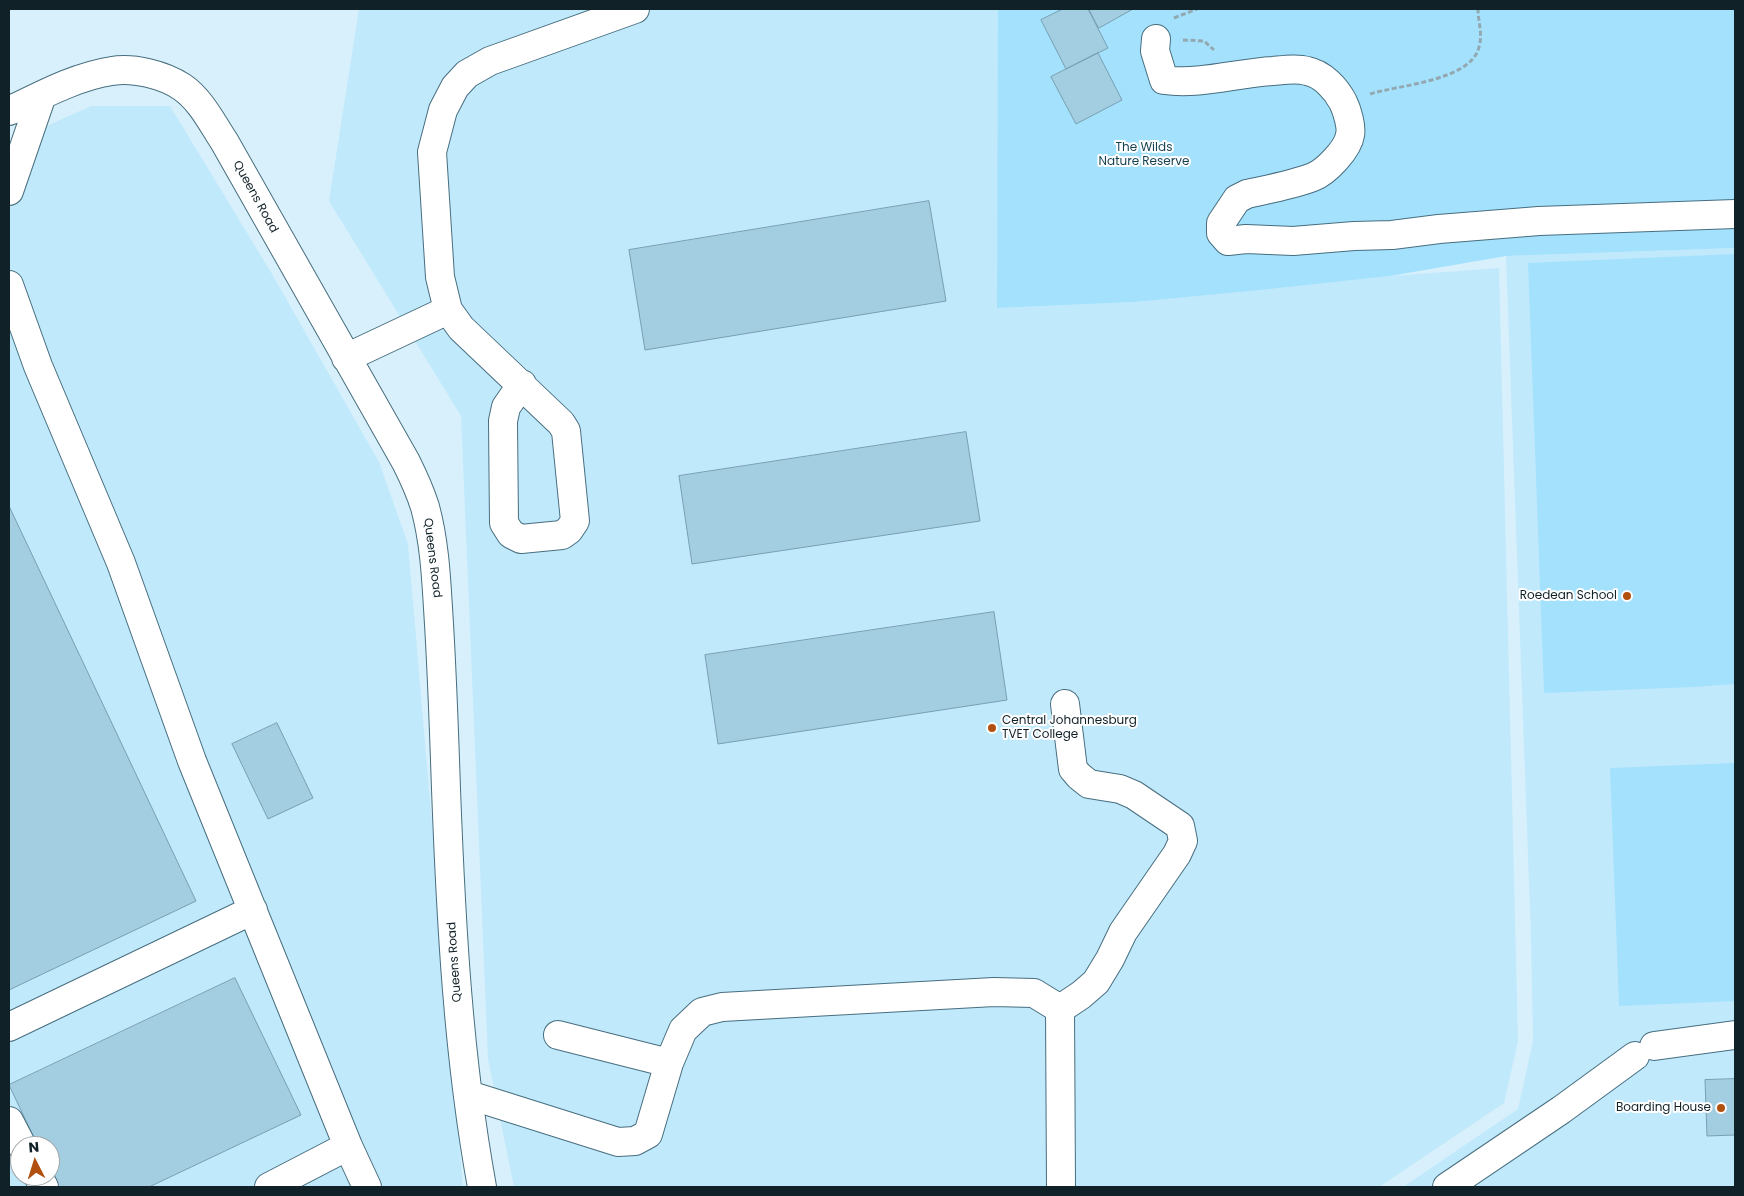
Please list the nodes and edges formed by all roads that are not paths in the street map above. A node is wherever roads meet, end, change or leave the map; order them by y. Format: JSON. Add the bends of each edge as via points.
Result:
{"nodes":[{"id":1,"x":635,"y":9,"type":"edge"},
{"id":2,"x":1162,"y":30,"type":"road end"},
{"id":3,"x":42,"y":95,"type":"junction"},
{"id":4,"x":9,"y":111,"type":"edge"},
{"id":5,"x":9,"y":191,"type":"edge"},
{"id":6,"x":1735,"y":214,"type":"edge"},
{"id":7,"x":9,"y":285,"type":"edge"},
{"id":8,"x":448,"y":310,"type":"junction"},
{"id":9,"x":346,"y":358,"type":"junction"},
{"id":10,"x":522,"y":384,"type":"junction"},
{"id":11,"x":1065,"y":704,"type":"dead end"},
{"id":12,"x":253,"y":910,"type":"junction"},
{"id":13,"x":1060,"y":1009,"type":"junction"},
{"id":14,"x":9,"y":1027,"type":"edge"},
{"id":15,"x":558,"y":1035,"type":"dead end"},
{"id":16,"x":1735,"y":1035,"type":"edge"},
{"id":17,"x":669,"y":1063,"type":"junction"},
{"id":18,"x":469,"y":1095,"type":"junction"},
{"id":19,"x":9,"y":1121,"type":"edge"},
{"id":20,"x":17,"y":1136,"type":"edge"},
{"id":21,"x":348,"y":1146,"type":"junction"},
{"id":22,"x":269,"y":1187,"type":"edge"},
{"id":23,"x":367,"y":1187,"type":"edge"},
{"id":24,"x":482,"y":1187,"type":"edge"},
{"id":25,"x":1060,"y":1187,"type":"edge"},
{"id":26,"x":1447,"y":1187,"type":"edge"}],
"edges":[{"from":1,"to":8,"type":"street","via":[[490,61],[467,74],[455,87],[442,110],[432,152],[440,277]]},
{"from":2,"to":6,"type":"street","via":[[1155,51],[1164,80],[1179,82],[1245,73],[1307,70],[1331,86],[1347,110],[1350,136],[1342,152],[1315,176],[1237,199],[1221,223],[1221,232],[1228,241],[1293,241],[1539,222]]},
{"from":3,"to":4,"type":"street","name":"Queens Road"},
{"from":3,"to":5,"type":"street"},
{"from":3,"to":9,"type":"street","name":"Queens Road","via":[[113,70],[132,70],[182,87],[199,103],[224,141]]},
{"from":7,"to":12,"type":"street","via":[[38,366],[121,563],[192,761]]},
{"from":8,"to":9,"type":"street"},
{"from":8,"to":10,"type":"street","via":[[461,328]]},
{"from":9,"to":18,"type":"street","name":"Queens Road","via":[[406,462],[424,506],[430,531],[441,650],[450,891],[460,1032]]},
{"from":10,"to":10,"type":"street","via":[[566,431],[575,521],[562,535],[521,538],[511,534],[504,523],[503,421],[506,407]]},
{"from":11,"to":13,"type":"street","via":[[1073,769],[1089,784],[1120,789],[1134,795],[1180,826],[1182,841],[1177,854],[1123,932],[1096,982]]},
{"from":12,"to":14,"type":"street"},
{"from":12,"to":21,"type":"street"},
{"from":13,"to":17,"type":"street","via":[[1034,993],[994,992],[722,1007],[702,1012],[683,1030]]},
{"from":13,"to":25,"type":"street"},
{"from":15,"to":17,"type":"street"},
{"from":16,"to":26,"type":"street","via":[[1645,1051]]},
{"from":17,"to":18,"type":"street","via":[[648,1134],[635,1142],[618,1142]]},
{"from":18,"to":24,"type":"street","name":"Queens Road"},
{"from":19,"to":20,"type":"street"},
{"from":21,"to":22,"type":"street"},
{"from":21,"to":23,"type":"street"}]}
